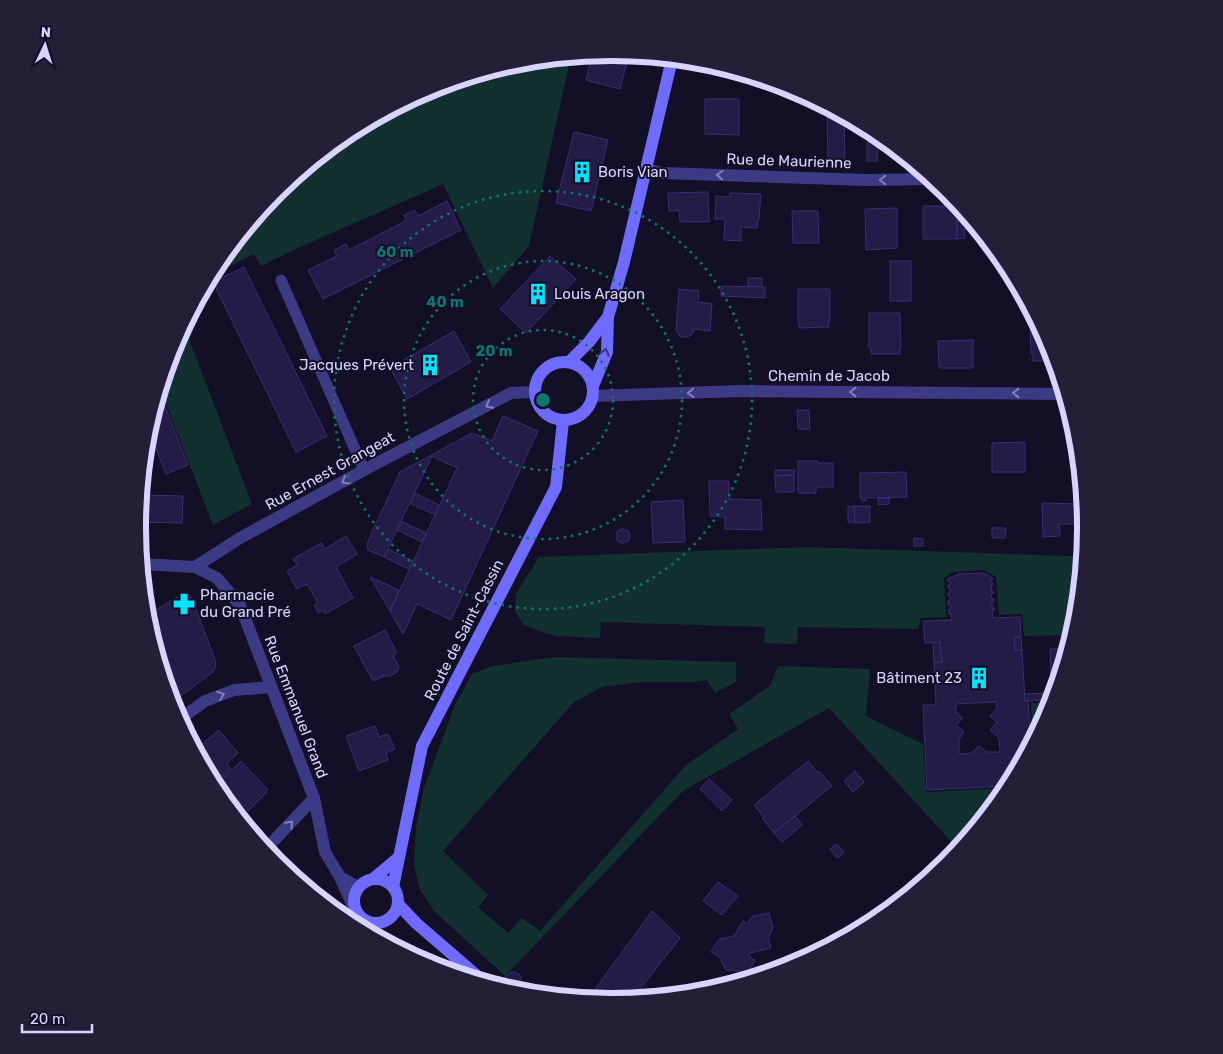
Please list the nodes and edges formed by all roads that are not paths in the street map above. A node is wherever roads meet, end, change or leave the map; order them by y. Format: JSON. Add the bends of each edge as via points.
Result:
{"nodes":[{"id":1,"x":670,"y":65,"type":"edge"},
{"id":2,"x":646,"y":169,"type":"junction"},
{"id":3,"x":921,"y":179,"type":"edge"},
{"id":4,"x":281,"y":280,"type":"dead end"},
{"id":5,"x":608,"y":317,"type":"junction"},
{"id":6,"x":569,"y":362,"type":"junction"},
{"id":7,"x":593,"y":391,"type":"junction"},
{"id":8,"x":534,"y":392,"type":"junction"},
{"id":9,"x":1058,"y":394,"type":"edge"},
{"id":10,"x":563,"y":421,"type":"junction"},
{"id":11,"x":364,"y":470,"type":"junction"},
{"id":12,"x":148,"y":564,"type":"edge"},
{"id":13,"x":195,"y":567,"type":"junction"},
{"id":14,"x":271,"y":687,"type":"junction"},
{"id":15,"x":186,"y":715,"type":"edge"},
{"id":16,"x":314,"y":798,"type":"junction"},
{"id":17,"x":271,"y":844,"type":"edge"},
{"id":18,"x":399,"y":857,"type":"junction"},
{"id":19,"x":340,"y":877,"type":"junction"},
{"id":20,"x":373,"y":879,"type":"junction"},
{"id":21,"x":358,"y":887,"type":"junction"},
{"id":22,"x":393,"y":887,"type":"junction"},
{"id":23,"x":397,"y":909,"type":"junction"},
{"id":24,"x":355,"y":910,"type":"junction"},
{"id":25,"x":355,"y":915,"type":"edge"},
{"id":26,"x":379,"y":923,"type":"junction"},
{"id":27,"x":374,"y":927,"type":"edge"},
{"id":28,"x":470,"y":970,"type":"edge"}],
"edges":[{"from":1,"to":2,"type":"street"},
{"from":3,"to":2,"type":"street","name":"Rue de Maurienne","one_way":true,"via":[[671,174]]},
{"from":2,"to":5,"type":"street"},
{"from":4,"to":11,"type":"lane"},
{"from":5,"to":6,"type":"street"},
{"from":7,"to":5,"type":"street","one_way":true,"via":[[607,352]]},
{"from":6,"to":7,"type":"street","via":[[580,366],[589,375]]},
{"from":6,"to":8,"type":"street","via":[[552,364],[545,369],[539,375]]},
{"from":9,"to":7,"type":"street","name":"Chemin de Jacob","one_way":true},
{"from":7,"to":10,"type":"street","via":[[583,414]]},
{"from":8,"to":10,"type":"street","via":[[543,412]]},
{"from":8,"to":11,"type":"street","name":"Rue Ernest Grangeat","one_way":true,"via":[[511,393]]},
{"from":10,"to":18,"type":"street","name":"Route de Saint-Cassin","via":[[556,487],[422,746]]},
{"from":11,"to":13,"type":"street","name":"Rue Ernest Grangeat","one_way":true,"via":[[240,538]]},
{"from":12,"to":13,"type":"street"},
{"from":13,"to":14,"type":"street","name":"Rue Emmanuel Grand","via":[[217,578],[240,605]]},
{"from":15,"to":14,"type":"street","one_way":true,"via":[[204,702],[234,690]]},
{"from":14,"to":16,"type":"street","name":"Rue Emmanuel Grand"},
{"from":17,"to":16,"type":"street","one_way":true},
{"from":16,"to":19,"type":"street","name":"Rue Emmanuel Grand","via":[[326,852]]},
{"from":18,"to":20,"type":"street"},
{"from":18,"to":22,"type":"street","name":"Route de Saint-Cassin"},
{"from":19,"to":21,"type":"street"},
{"from":19,"to":24,"type":"street","name":"Rue Emmanuel Grand"},
{"from":20,"to":21,"type":"street"},
{"from":20,"to":22,"type":"street","via":[[381,879]]},
{"from":21,"to":24,"type":"street","via":[[353,897]]},
{"from":22,"to":23,"type":"street","via":[[397,892]]},
{"from":23,"to":26,"type":"street","via":[[385,922]]},
{"from":23,"to":28,"type":"street"},
{"from":24,"to":25,"type":"street"},
{"from":24,"to":26,"type":"street","via":[[366,921]]},
{"from":26,"to":27,"type":"street"}]}
